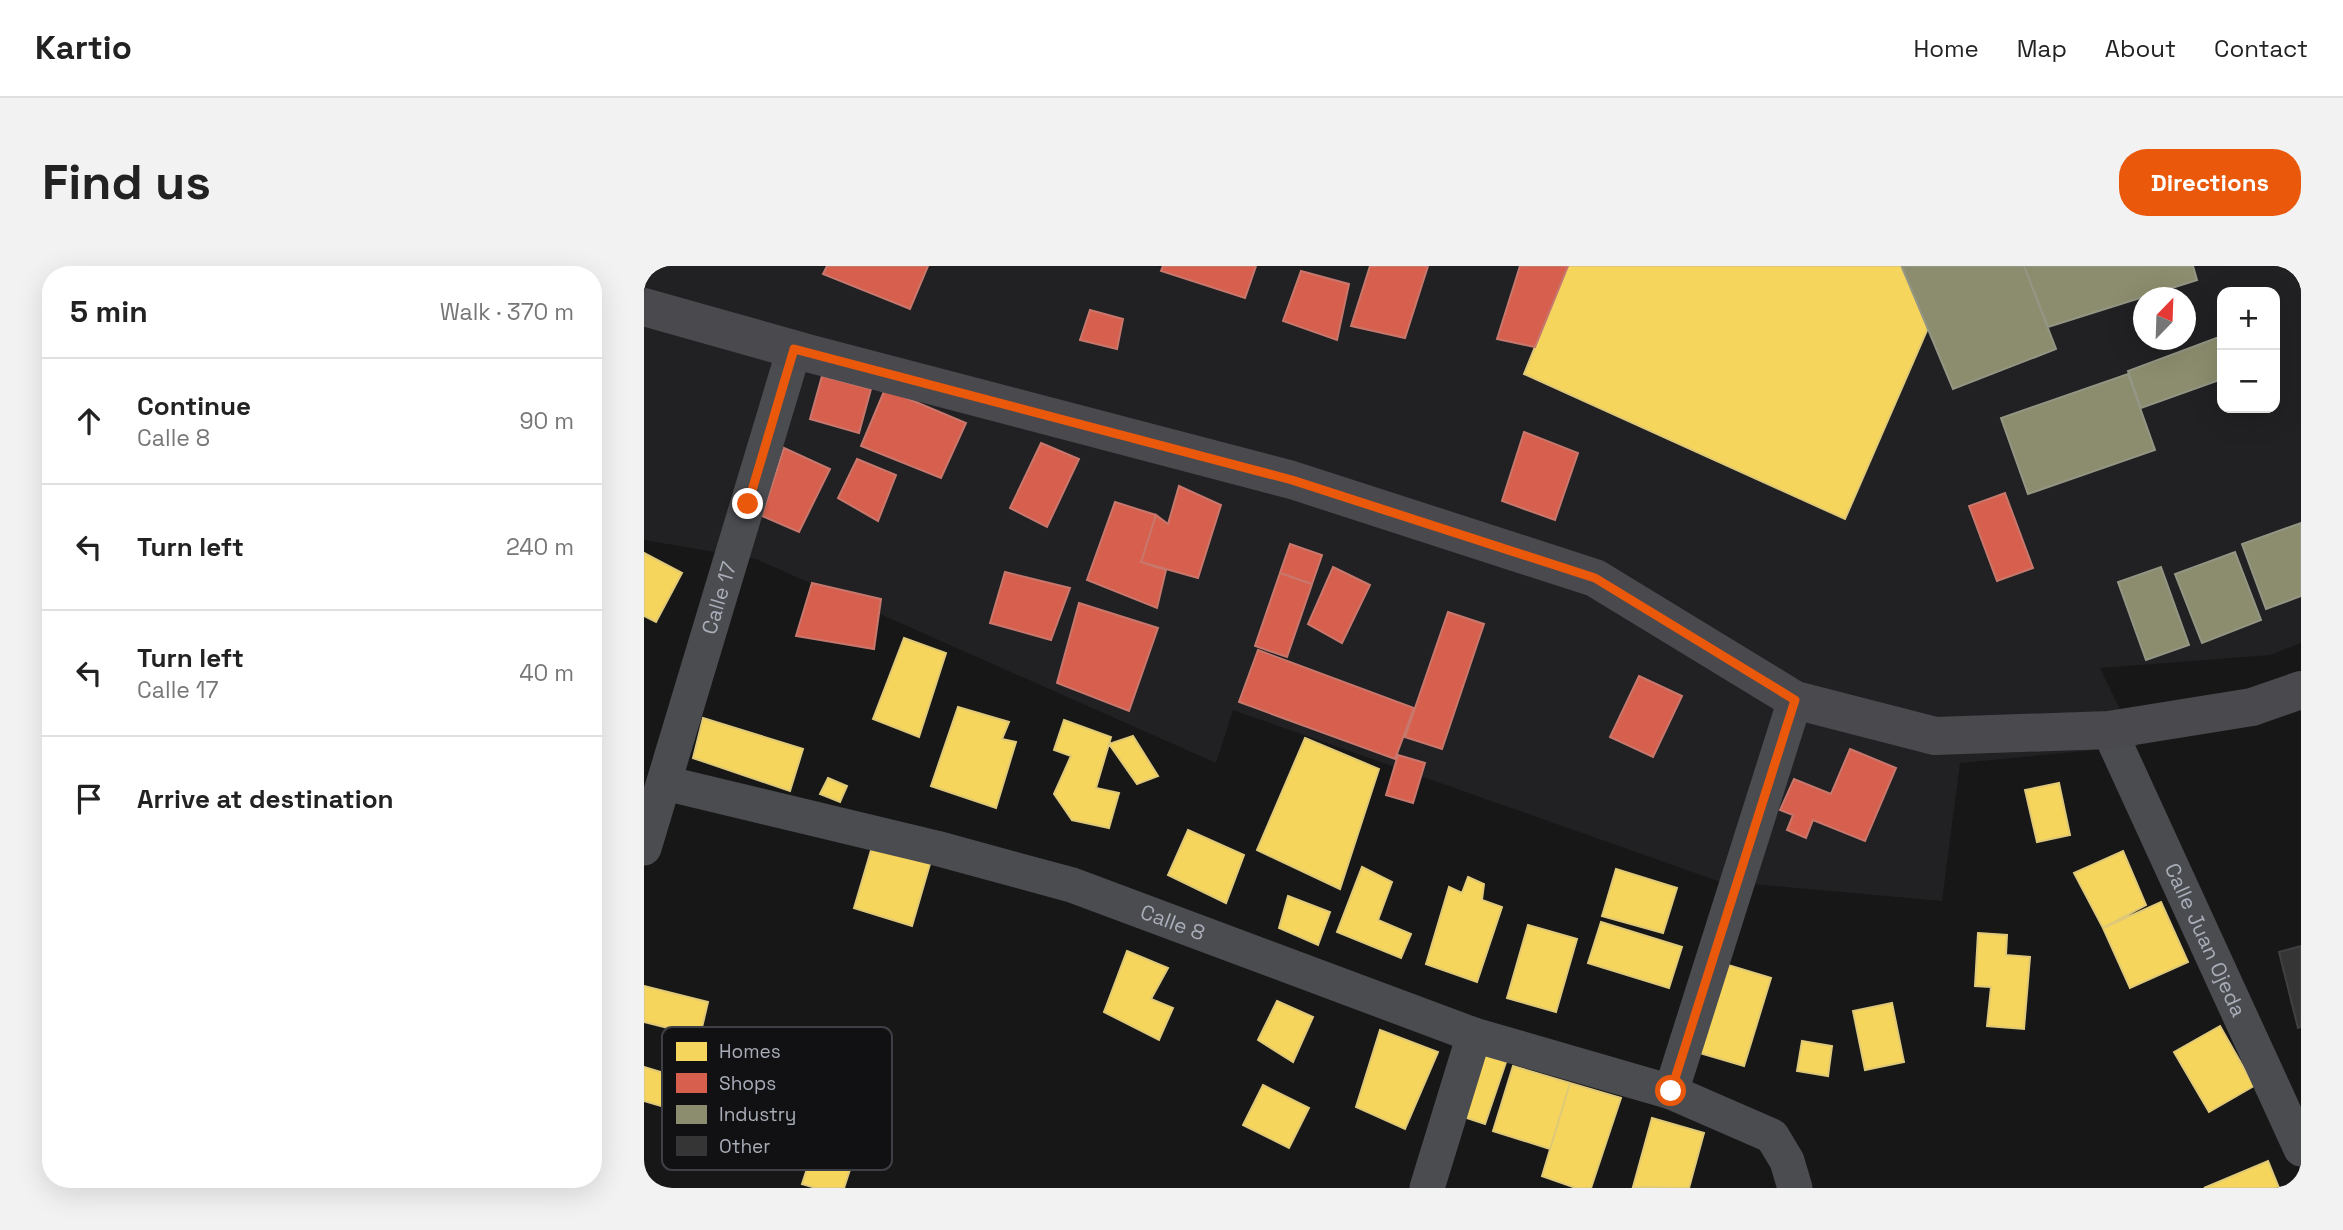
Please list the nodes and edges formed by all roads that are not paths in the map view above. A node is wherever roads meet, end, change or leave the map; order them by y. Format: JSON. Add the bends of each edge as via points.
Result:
{"nodes":[{"id":1,"x":644,"y":307,"type":"edge"},
{"id":2,"x":794,"y":349,"type":"junction"},
{"id":3,"x":2301,"y":690,"type":"edge"},
{"id":4,"x":1795,"y":700,"type":"junction"},
{"id":5,"x":2109,"y":730,"type":"junction"},
{"id":6,"x":664,"y":783,"type":"junction"},
{"id":7,"x":644,"y":848,"type":"edge"},
{"id":8,"x":1474,"y":1035,"type":"junction"},
{"id":9,"x":1671,"y":1091,"type":"junction"},
{"id":10,"x":2301,"y":1149,"type":"edge"},
{"id":11,"x":1427,"y":1188,"type":"edge"},
{"id":12,"x":1795,"y":1188,"type":"edge"}],
"edges":[{"from":1,"to":2,"type":"street"},
{"from":2,"to":4,"type":"street","via":[[1292,480],[1595,578]]},
{"from":2,"to":6,"type":"street","name":"Calle 17"},
{"from":3,"to":5,"type":"street","via":[[2252,707]]},
{"from":4,"to":5,"type":"street","via":[[1935,736]]},
{"from":4,"to":9,"type":"street"},
{"from":5,"to":10,"type":"street","name":"Calle Juan Ojeda"},
{"from":6,"to":7,"type":"street","name":"Calle 17"},
{"from":6,"to":8,"type":"street","name":"Calle 8","via":[[936,848],[1072,886]]},
{"from":8,"to":9,"type":"street","name":"Calle 8"},
{"from":8,"to":11,"type":"street"},
{"from":9,"to":12,"type":"street","name":"Calle 8","via":[[1772,1136],[1787,1161]]}]}
